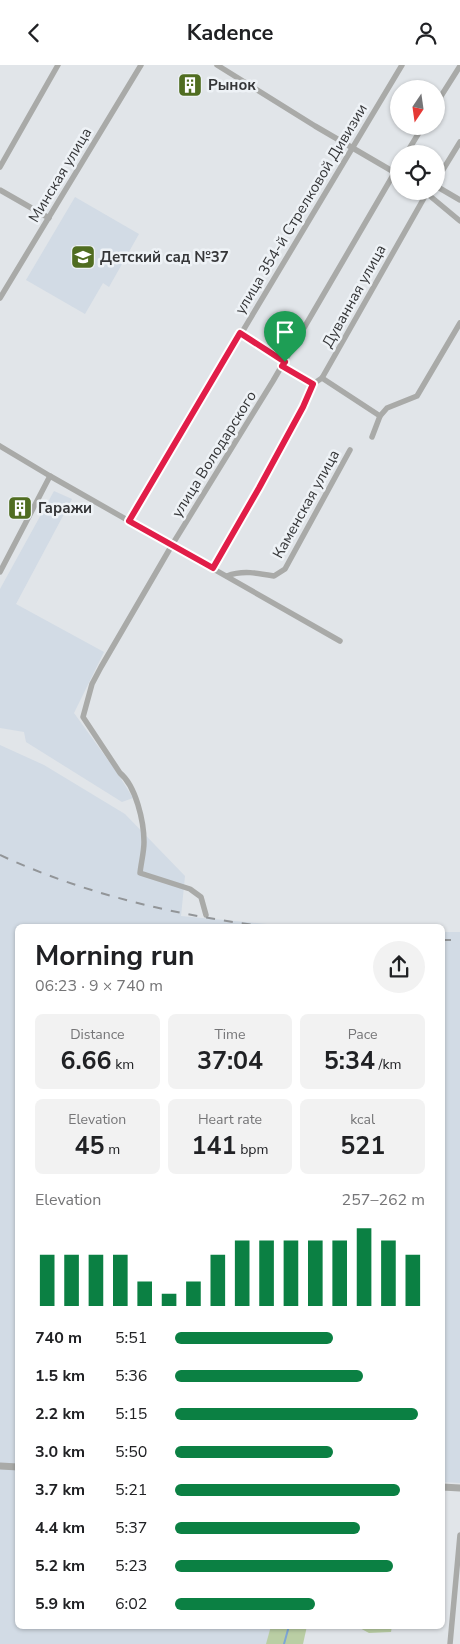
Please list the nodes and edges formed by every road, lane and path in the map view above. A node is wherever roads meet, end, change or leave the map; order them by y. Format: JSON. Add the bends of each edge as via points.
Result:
{"nodes":[{"id":1,"x":58,"y":65,"type":"edge"},
{"id":2,"x":141,"y":65,"type":"edge"},
{"id":3,"x":216,"y":65,"type":"edge"},
{"id":4,"x":402,"y":65,"type":"edge"},
{"id":5,"x":458,"y":68,"type":"edge"},
{"id":6,"x":445,"y":90,"type":"edge"},
{"id":7,"x":460,"y":142,"type":"edge"},
{"id":8,"x":352,"y":148,"type":"junction"},
{"id":9,"x":445,"y":166,"type":"edge"},
{"id":10,"x":0,"y":167,"type":"edge"},
{"id":11,"x":390,"y":170,"type":"edge"},
{"id":12,"x":390,"y":184,"type":"edge"},
{"id":13,"x":0,"y":190,"type":"edge"},
{"id":14,"x":445,"y":191,"type":"edge"},
{"id":15,"x":422,"y":200,"type":"edge"},
{"id":16,"x":435,"y":200,"type":"edge"},
{"id":17,"x":460,"y":200,"type":"edge"},
{"id":18,"x":49,"y":218,"type":"junction"},
{"id":19,"x":460,"y":221,"type":"edge"},
{"id":20,"x":0,"y":298,"type":"edge"},
{"id":21,"x":460,"y":323,"type":"edge"},
{"id":22,"x":240,"y":333,"type":"junction"},
{"id":23,"x":283,"y":364,"type":"junction"},
{"id":24,"x":322,"y":378,"type":"junction"},
{"id":25,"x":313,"y":384,"type":"junction"},
{"id":26,"x":380,"y":416,"type":"junction"},
{"id":27,"x":372,"y":437,"type":"dead end"},
{"id":28,"x":0,"y":446,"type":"edge"},
{"id":29,"x":350,"y":450,"type":"dead end"},
{"id":30,"x":50,"y":476,"type":"junction"},
{"id":31,"x":129,"y":521,"type":"junction"},
{"id":32,"x":172,"y":545,"type":"junction"},
{"id":33,"x":213,"y":568,"type":"junction"},
{"id":34,"x":0,"y":572,"type":"edge"},
{"id":35,"x":227,"y":576,"type":"junction"},
{"id":36,"x":340,"y":641,"type":"dead end"},
{"id":37,"x":206,"y":915,"type":"dead end"},
{"id":38,"x":0,"y":1466,"type":"edge"},
{"id":39,"x":15,"y":1467,"type":"edge"},
{"id":40,"x":445,"y":1487,"type":"edge"},
{"id":41,"x":460,"y":1488,"type":"edge"},
{"id":42,"x":460,"y":1535,"type":"edge"},
{"id":43,"x":450,"y":1644,"type":"edge"}],
"edges":[{"from":1,"to":10,"type":"street"},
{"from":2,"to":18,"type":"street","name":"Минская улица"},
{"from":3,"to":8,"type":"street"},
{"from":4,"to":8,"type":"street","name":"улица 354-й Стрелковой Дивизии"},
{"from":5,"to":6,"type":"street"},
{"from":7,"to":9,"type":"street"},
{"from":8,"to":11,"type":"street"},
{"from":8,"to":22,"type":"street","name":"улица 354-й Стрелковой Дивизии"},
{"from":12,"to":23,"type":"street","name":"улица Володарского"},
{"from":13,"to":18,"type":"street"},
{"from":14,"to":17,"type":"street"},
{"from":15,"to":24,"type":"street","name":"Дуванная улица"},
{"from":16,"to":19,"type":"street"},
{"from":18,"to":20,"type":"street","name":"Минская улица"},
{"from":21,"to":26,"type":"street","via":[[417,396],[387,407]]},
{"from":22,"to":23,"type":"street"},
{"from":22,"to":31,"type":"street","name":"улица 354-й Стрелковой Дивизии"},
{"from":23,"to":25,"type":"street"},
{"from":23,"to":32,"type":"street","name":"улица Володарского"},
{"from":24,"to":25,"type":"street","name":"Дуванная улица"},
{"from":24,"to":26,"type":"street"},
{"from":25,"to":33,"type":"street","via":[[264,480]]},
{"from":26,"to":27,"type":"street"},
{"from":28,"to":30,"type":"street"},
{"from":29,"to":35,"type":"street","name":"Каменская улица","via":[[285,569],[274,576],[236,572]]},
{"from":30,"to":31,"type":"street"},
{"from":30,"to":34,"type":"street"},
{"from":31,"to":32,"type":"street"},
{"from":32,"to":33,"type":"street"},
{"from":32,"to":37,"type":"street","name":"улица Володарского","via":[[92,683],[83,717],[120,773],[128,779],[140,811],[144,841],[140,873],[190,889],[200,897]]},
{"from":33,"to":35,"type":"street"},
{"from":35,"to":36,"type":"street"},
{"from":38,"to":39,"type":"street"},
{"from":40,"to":41,"type":"street"},
{"from":42,"to":43,"type":"street"}]}
